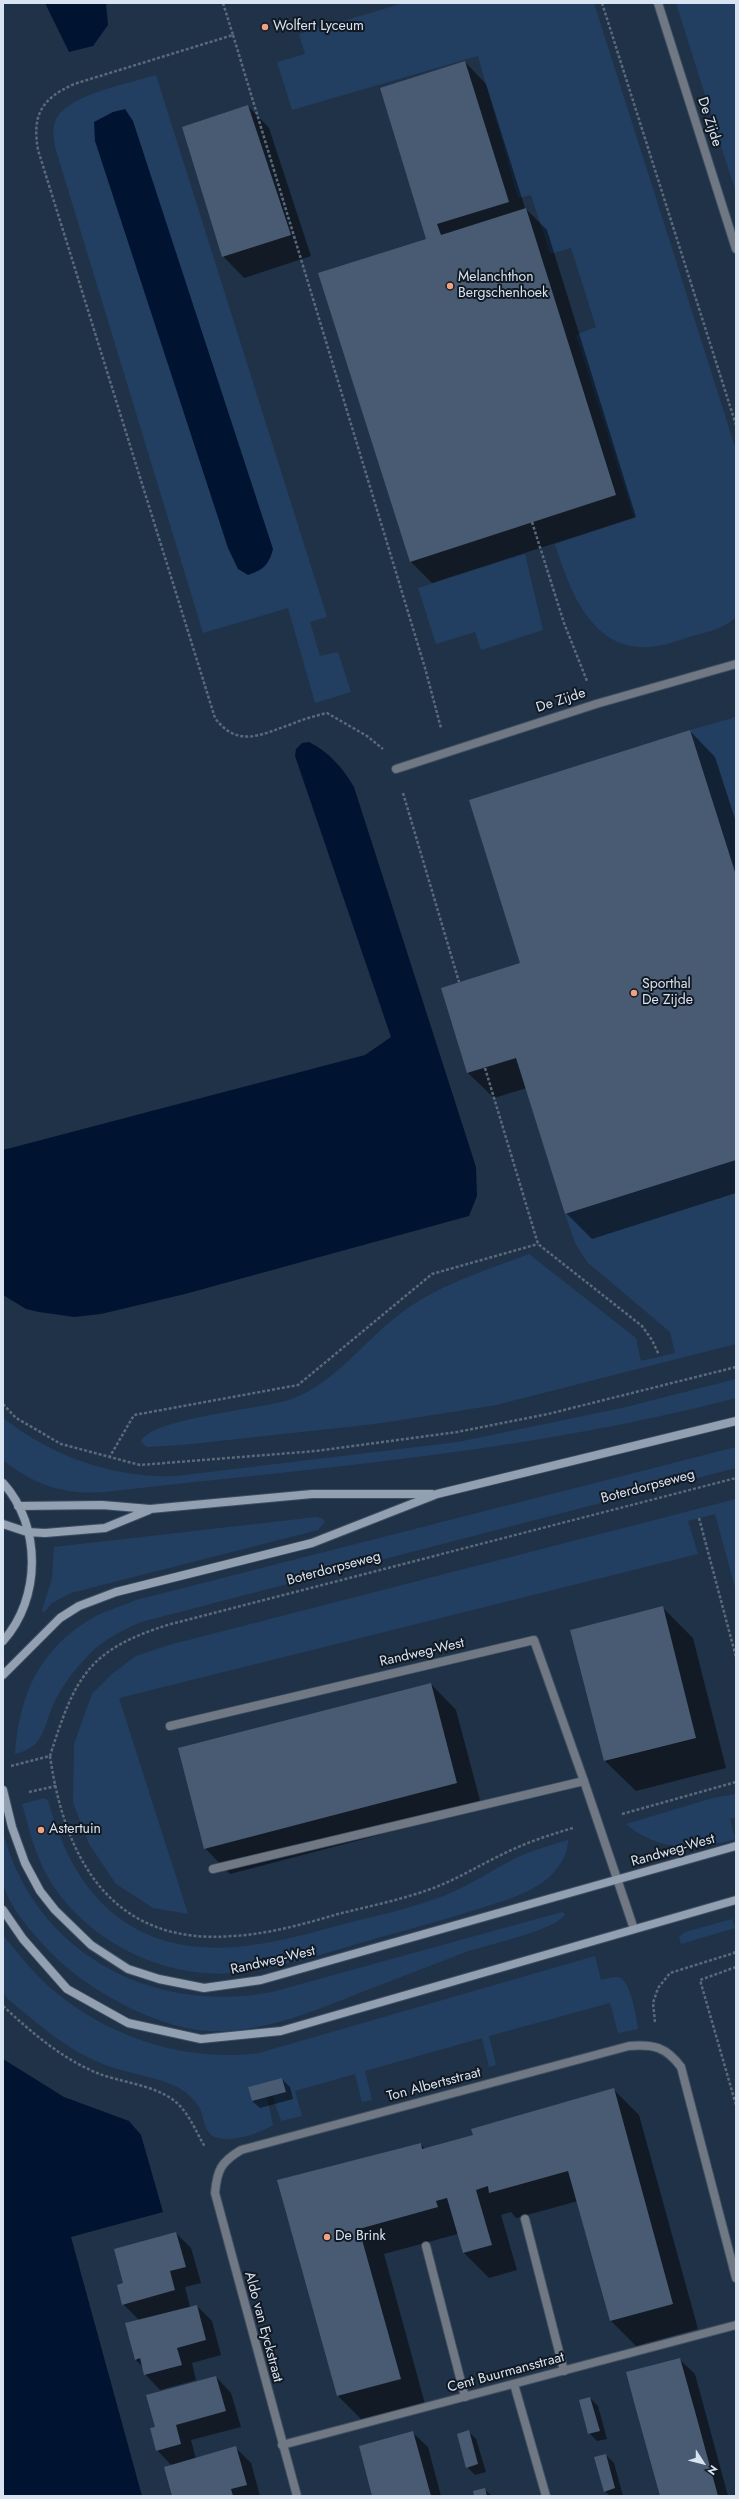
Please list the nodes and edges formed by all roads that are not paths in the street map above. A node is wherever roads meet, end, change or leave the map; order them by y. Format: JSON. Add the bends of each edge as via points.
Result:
{"nodes":[{"id":1,"x":658,"y":3,"type":"edge"},
{"id":2,"x":736,"y":250,"type":"edge"},
{"id":3,"x":736,"y":664,"type":"edge"},
{"id":4,"x":396,"y":769,"type":"road end"},
{"id":5,"x":736,"y":1421,"type":"edge"},
{"id":6,"x":3,"y":1483,"type":"edge"},
{"id":7,"x":437,"y":1494,"type":"junction"},
{"id":8,"x":18,"y":1506,"type":"junction"},
{"id":9,"x":150,"y":1509,"type":"junction"},
{"id":10,"x":3,"y":1524,"type":"edge"},
{"id":11,"x":28,"y":1532,"type":"junction"},
{"id":12,"x":3,"y":1641,"type":"edge"},
{"id":13,"x":3,"y":1675,"type":"edge"},
{"id":14,"x":170,"y":1726,"type":"dead end"},
{"id":15,"x":584,"y":1781,"type":"junction"},
{"id":16,"x":3,"y":1790,"type":"edge"},
{"id":17,"x":736,"y":1846,"type":"edge"},
{"id":18,"x":213,"y":1869,"type":"dead end"},
{"id":19,"x":618,"y":1880,"type":"junction"},
{"id":20,"x":736,"y":1900,"type":"edge"},
{"id":21,"x":3,"y":1910,"type":"edge"},
{"id":22,"x":634,"y":1929,"type":"junction"},
{"id":23,"x":221,"y":2165,"type":"joint"},
{"id":24,"x":525,"y":2219,"type":"dead end"},
{"id":25,"x":426,"y":2246,"type":"dead end"},
{"id":26,"x":736,"y":2278,"type":"edge"},
{"id":27,"x":736,"y":2325,"type":"edge"},
{"id":28,"x":564,"y":2371,"type":"junction"},
{"id":29,"x":514,"y":2384,"type":"junction"},
{"id":30,"x":465,"y":2397,"type":"junction"},
{"id":31,"x":282,"y":2446,"type":"junction"},
{"id":32,"x":297,"y":2496,"type":"edge"},
{"id":33,"x":546,"y":2496,"type":"edge"}],
"edges":[{"from":1,"to":2,"type":"street","name":"De Zijde"},
{"from":3,"to":4,"type":"street","name":"De Zijde","via":[[596,704]]},
{"from":5,"to":7,"type":"main road"},
{"from":6,"to":8,"type":"main road","via":[[14,1496]]},
{"from":7,"to":9,"type":"main road","via":[[312,1494]]},
{"from":7,"to":13,"type":"main road","via":[[312,1543],[103,1596],[60,1618]]},
{"from":8,"to":9,"type":"main road","via":[[102,1505]]},
{"from":8,"to":11,"type":"main road"},
{"from":9,"to":11,"type":"main road","via":[[105,1528]]},
{"from":10,"to":11,"type":"main road"},
{"from":11,"to":12,"type":"main road","via":[[33,1571],[28,1593],[20,1615]]},
{"from":14,"to":15,"type":"street","name":"Randweg-West","via":[[534,1640]]},
{"from":15,"to":18,"type":"street"},
{"from":15,"to":19,"type":"street","name":"Randweg-West"},
{"from":16,"to":19,"type":"main road","name":"Randweg-West","via":[[12,1827],[25,1863],[40,1891],[60,1915],[91,1944],[128,1969],[159,1980],[204,1988],[261,1980]]},
{"from":17,"to":19,"type":"main road","name":"Randweg-West"},
{"from":19,"to":22,"type":"street","name":"Randweg-West"},
{"from":20,"to":22,"type":"main road"},
{"from":21,"to":22,"type":"main road","via":[[23,1939],[67,1989],[128,2023],[201,2039],[282,2031]]},
{"from":23,"to":26,"type":"street","name":"Ton Albertsstraat","via":[[241,2150],[629,2046],[659,2047],[672,2054],[681,2067]]},
{"from":23,"to":31,"type":"street","name":"Aldo van Eyckstraat","via":[[215,2193],[218,2212]]},
{"from":24,"to":28,"type":"street"},
{"from":25,"to":30,"type":"street"},
{"from":27,"to":28,"type":"street","name":"Cent Buurmansstraat"},
{"from":28,"to":29,"type":"street","name":"Cent Buurmansstraat"},
{"from":29,"to":30,"type":"street","name":"Cent Buurmansstraat"},
{"from":29,"to":33,"type":"street"},
{"from":30,"to":31,"type":"street","name":"Cent Buurmansstraat"},
{"from":31,"to":32,"type":"street","name":"Aldo van Eyckstraat"}]}
